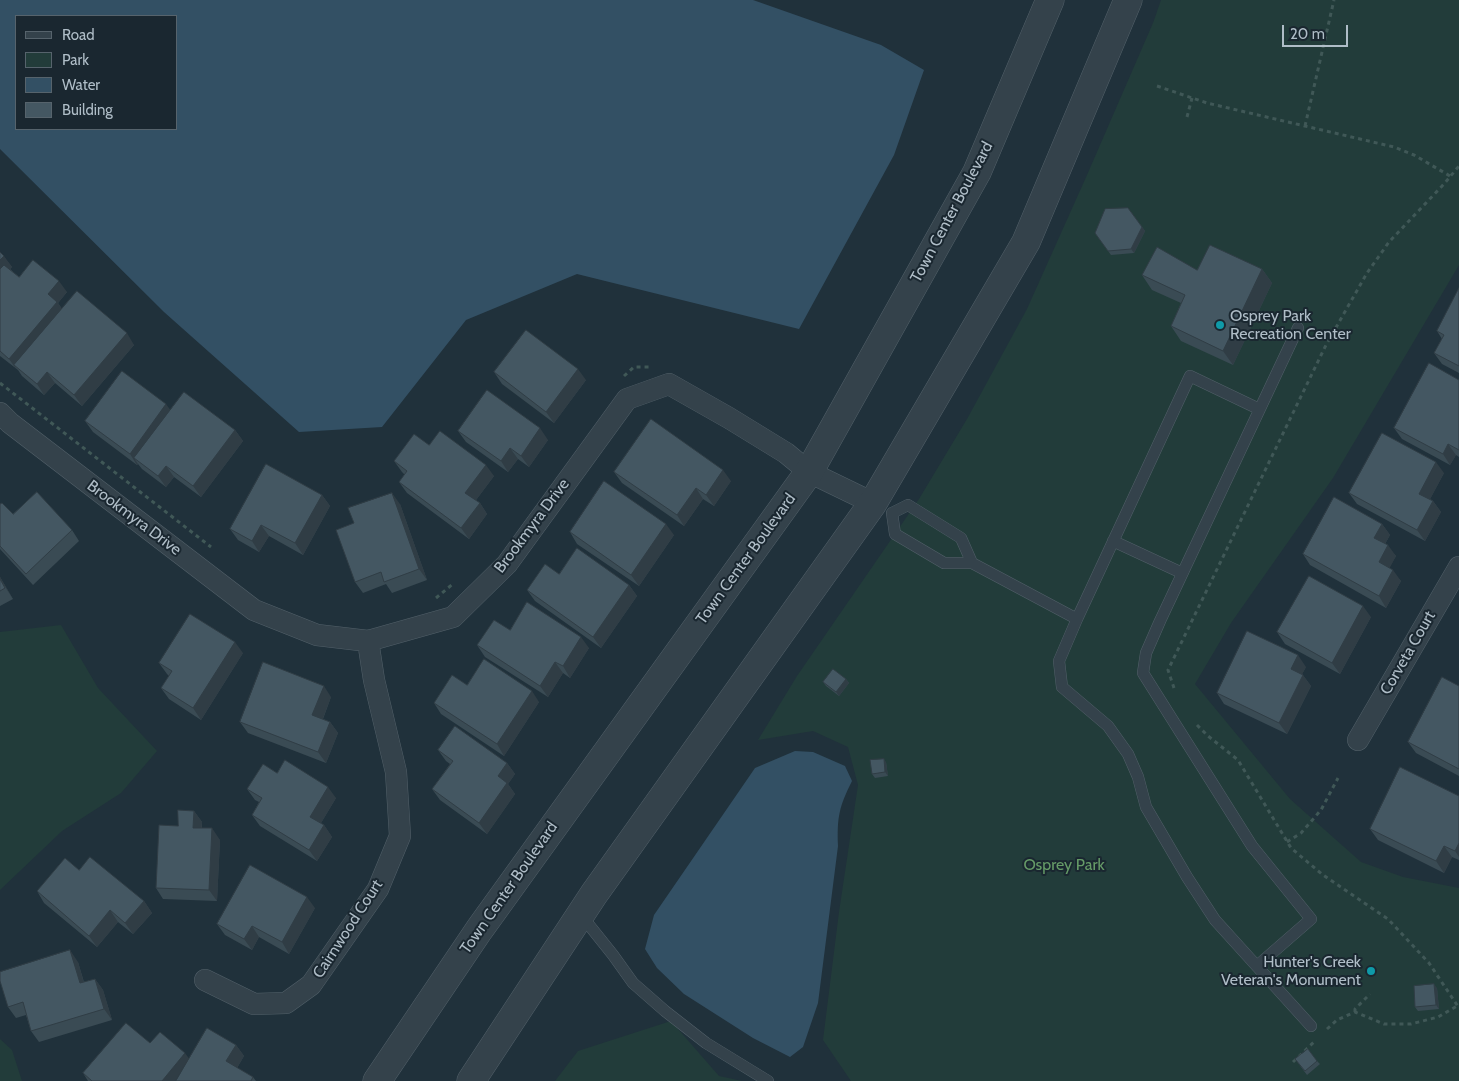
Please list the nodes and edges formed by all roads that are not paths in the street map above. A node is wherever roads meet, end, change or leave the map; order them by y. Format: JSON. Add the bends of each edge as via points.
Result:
{"nodes":[{"id":1,"x":1050,"y":0,"type":"edge"},
{"id":2,"x":1128,"y":0,"type":"edge"},
{"id":3,"x":1298,"y":328,"type":"dead end"},
{"id":4,"x":1259,"y":410,"type":"junction"},
{"id":5,"x":3,"y":423,"type":"edge"},
{"id":6,"x":809,"y":472,"type":"junction"},
{"id":7,"x":883,"y":508,"type":"junction"},
{"id":8,"x":1113,"y":541,"type":"junction"},
{"id":9,"x":972,"y":563,"type":"junction"},
{"id":10,"x":1459,"y":567,"type":"edge"},
{"id":11,"x":1182,"y":574,"type":"junction"},
{"id":12,"x":1077,"y":619,"type":"junction"},
{"id":13,"x":368,"y":641,"type":"junction"},
{"id":14,"x":1358,"y":740,"type":"dead end"},
{"id":15,"x":581,"y":915,"type":"junction"},
{"id":16,"x":1257,"y":966,"type":"junction"},
{"id":17,"x":205,"y":980,"type":"dead end"},
{"id":18,"x":1311,"y":1026,"type":"dead end"},
{"id":19,"x":377,"y":1081,"type":"edge"},
{"id":20,"x":471,"y":1081,"type":"edge"},
{"id":21,"x":768,"y":1081,"type":"edge"}],
"edges":[{"from":1,"to":6,"type":"street","name":"Town Center Boulevard","via":[[977,172]]},
{"from":2,"to":7,"type":"street","via":[[1026,242]]},
{"from":3,"to":4,"type":"lane"},
{"from":4,"to":8,"type":"lane","via":[[1190,376]]},
{"from":4,"to":11,"type":"lane"},
{"from":5,"to":13,"type":"street","name":"Brookmyra Drive","via":[[254,610],[317,635]]},
{"from":6,"to":7,"type":"street","name":"Brookmyra Drive"},
{"from":6,"to":13,"type":"street","name":"Brookmyra Drive","via":[[786,453],[668,384],[627,399],[507,564],[453,617]]},
{"from":6,"to":19,"type":"street","name":"Town Center Boulevard","via":[[484,922]]},
{"from":7,"to":9,"type":"lane","via":[[894,534],[944,563]]},
{"from":7,"to":9,"type":"lane","via":[[908,505],[961,538]]},
{"from":7,"to":15,"type":"street"},
{"from":8,"to":11,"type":"lane"},
{"from":8,"to":12,"type":"lane"},
{"from":9,"to":12,"type":"lane"},
{"from":10,"to":14,"type":"street","name":"Corveta Court"},
{"from":11,"to":16,"type":"lane","via":[[1146,653],[1143,673],[1252,846],[1311,918]]},
{"from":12,"to":16,"type":"lane","via":[[1059,661],[1062,687],[1108,726],[1128,754],[1146,808],[1187,876],[1215,920]]},
{"from":13,"to":17,"type":"street","name":"Cairnwood Court","via":[[396,772],[400,836],[378,888],[311,985],[286,1003],[254,1004]]},
{"from":15,"to":20,"type":"street"},
{"from":15,"to":21,"type":"lane","via":[[633,983],[706,1043]]},
{"from":16,"to":18,"type":"lane"}]}
